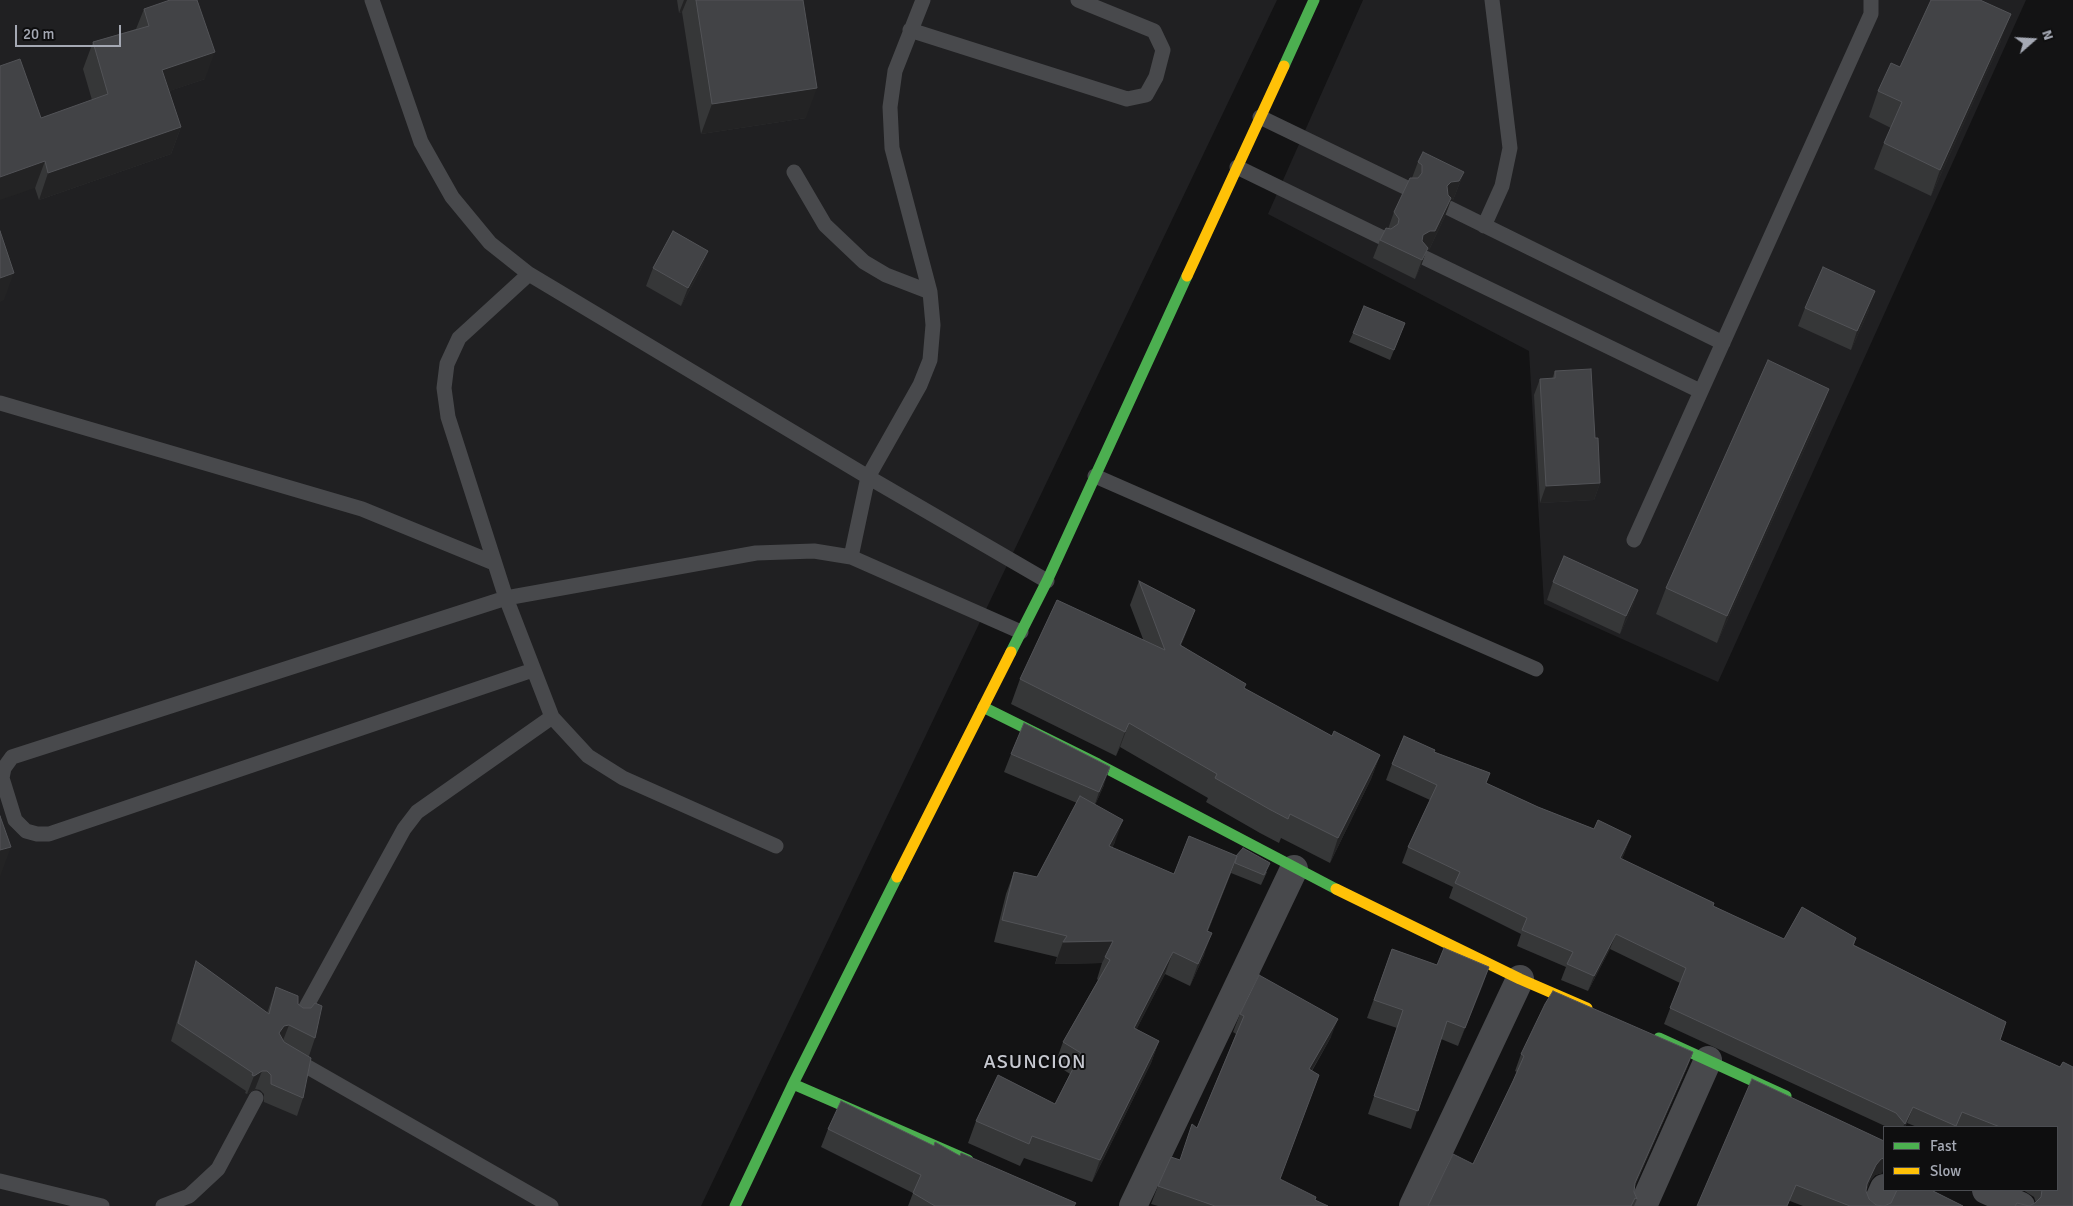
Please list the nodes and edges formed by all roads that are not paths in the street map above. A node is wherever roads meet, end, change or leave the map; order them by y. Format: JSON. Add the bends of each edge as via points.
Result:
{"nodes":[{"id":1,"x":372,"y":0,"type":"edge"},
{"id":2,"x":923,"y":0,"type":"edge"},
{"id":3,"x":1078,"y":0,"type":"edge"},
{"id":4,"x":1314,"y":0,"type":"edge"},
{"id":5,"x":1492,"y":0,"type":"edge"},
{"id":6,"x":1872,"y":0,"type":"edge"},
{"id":7,"x":910,"y":30,"type":"junction"},
{"id":8,"x":1260,"y":117,"type":"junction"},
{"id":9,"x":1237,"y":167,"type":"junction"},
{"id":10,"x":794,"y":172,"type":"dead end"},
{"id":11,"x":1407,"y":188,"type":"edge"},
{"id":12,"x":1448,"y":208,"type":"edge"},
{"id":13,"x":1484,"y":226,"type":"junction"},
{"id":14,"x":1383,"y":238,"type":"edge"},
{"id":15,"x":1425,"y":258,"type":"edge"},
{"id":16,"x":529,"y":274,"type":"junction"},
{"id":17,"x":930,"y":292,"type":"junction"},
{"id":18,"x":1722,"y":343,"type":"junction"},
{"id":19,"x":1700,"y":391,"type":"junction"},
{"id":20,"x":0,"y":403,"type":"edge"},
{"id":21,"x":1095,"y":476,"type":"junction"},
{"id":22,"x":868,"y":478,"type":"junction"},
{"id":23,"x":1634,"y":540,"type":"dead end"},
{"id":24,"x":851,"y":557,"type":"junction"},
{"id":25,"x":494,"y":563,"type":"junction"},
{"id":26,"x":1047,"y":581,"type":"junction"},
{"id":27,"x":506,"y":598,"type":"junction"},
{"id":28,"x":1020,"y":632,"type":"junction"},
{"id":29,"x":1536,"y":669,"type":"dead end"},
{"id":30,"x":533,"y":670,"type":"junction"},
{"id":31,"x":983,"y":707,"type":"junction"},
{"id":32,"x":552,"y":717,"type":"junction"},
{"id":33,"x":776,"y":846,"type":"dead end"},
{"id":34,"x":1294,"y":869,"type":"junction"},
{"id":35,"x":1520,"y":979,"type":"junction"},
{"id":36,"x":1601,"y":1013,"type":"edge"},
{"id":37,"x":300,"y":1018,"type":"edge"},
{"id":38,"x":1645,"y":1033,"type":"edge"},
{"id":39,"x":282,"y":1052,"type":"edge"},
{"id":40,"x":1708,"y":1060,"type":"junction"},
{"id":41,"x":793,"y":1084,"type":"junction"},
{"id":42,"x":256,"y":1098,"type":"dead end"},
{"id":43,"x":1793,"y":1099,"type":"edge"},
{"id":44,"x":983,"y":1166,"type":"edge"},
{"id":45,"x":0,"y":1180,"type":"edge"},
{"id":46,"x":1883,"y":1190,"type":"edge"},
{"id":47,"x":1988,"y":1191,"type":"edge"},
{"id":48,"x":102,"y":1206,"type":"edge"},
{"id":49,"x":163,"y":1206,"type":"edge"},
{"id":50,"x":551,"y":1206,"type":"edge"},
{"id":51,"x":735,"y":1206,"type":"edge"},
{"id":52,"x":1132,"y":1206,"type":"edge"},
{"id":53,"x":1413,"y":1206,"type":"edge"},
{"id":54,"x":1643,"y":1206,"type":"edge"},
{"id":55,"x":1876,"y":1206,"type":"edge"},
{"id":56,"x":2021,"y":1206,"type":"edge"}],
"edges":[{"from":1,"to":16,"type":"lane","via":[[421,142],[452,197],[490,243]]},
{"from":2,"to":7,"type":"lane"},
{"from":3,"to":7,"type":"lane","via":[[1154,31],[1163,50],[1156,77],[1146,95],[1127,99]]},
{"from":4,"to":8,"type":"main road"},
{"from":5,"to":13,"type":"lane","via":[[1510,148],[1502,186]]},
{"from":6,"to":18,"type":"lane","via":[[1871,14]]},
{"from":7,"to":17,"type":"lane","via":[[895,71],[890,108],[892,148]]},
{"from":8,"to":9,"type":"main road"},
{"from":8,"to":11,"type":"lane"},
{"from":9,"to":14,"type":"lane"},
{"from":9,"to":21,"type":"main road"},
{"from":10,"to":17,"type":"lane","via":[[825,225],[864,262],[886,275]]},
{"from":12,"to":13,"type":"lane"},
{"from":13,"to":18,"type":"lane"},
{"from":15,"to":19,"type":"lane"},
{"from":16,"to":22,"type":"lane"},
{"from":16,"to":25,"type":"lane","via":[[459,338],[447,364],[444,388],[448,417]]},
{"from":17,"to":22,"type":"lane","via":[[933,325],[930,360],[920,385]]},
{"from":18,"to":19,"type":"lane"},
{"from":19,"to":23,"type":"lane"},
{"from":20,"to":25,"type":"lane","via":[[362,509]]},
{"from":21,"to":26,"type":"main road"},
{"from":21,"to":29,"type":"lane"},
{"from":22,"to":24,"type":"lane"},
{"from":22,"to":26,"type":"lane"},
{"from":24,"to":27,"type":"lane","via":[[814,551],[756,553]]},
{"from":24,"to":28,"type":"lane"},
{"from":25,"to":27,"type":"lane"},
{"from":26,"to":28,"type":"main road"},
{"from":27,"to":30,"type":"lane"},
{"from":27,"to":30,"type":"lane","via":[[12,757],[2,778],[15,820],[26,831],[50,834]]},
{"from":28,"to":31,"type":"main road"},
{"from":30,"to":32,"type":"lane"},
{"from":31,"to":34,"type":"main road","via":[[1098,764]]},
{"from":31,"to":41,"type":"main road"},
{"from":32,"to":33,"type":"lane","via":[[588,756],[623,778]]},
{"from":32,"to":37,"type":"lane","via":[[413,818]]},
{"from":34,"to":35,"type":"main road"},
{"from":34,"to":52,"type":"street"},
{"from":35,"to":36,"type":"main road"},
{"from":35,"to":53,"type":"street"},
{"from":38,"to":40,"type":"main road"},
{"from":39,"to":50,"type":"lane"},
{"from":40,"to":43,"type":"main road"},
{"from":40,"to":54,"type":"street"},
{"from":41,"to":44,"type":"main road"},
{"from":41,"to":51,"type":"main road"},
{"from":42,"to":49,"type":"lane","via":[[218,1169],[189,1196]]},
{"from":45,"to":48,"type":"lane"},
{"from":46,"to":55,"type":"street"},
{"from":47,"to":56,"type":"street"}]}
